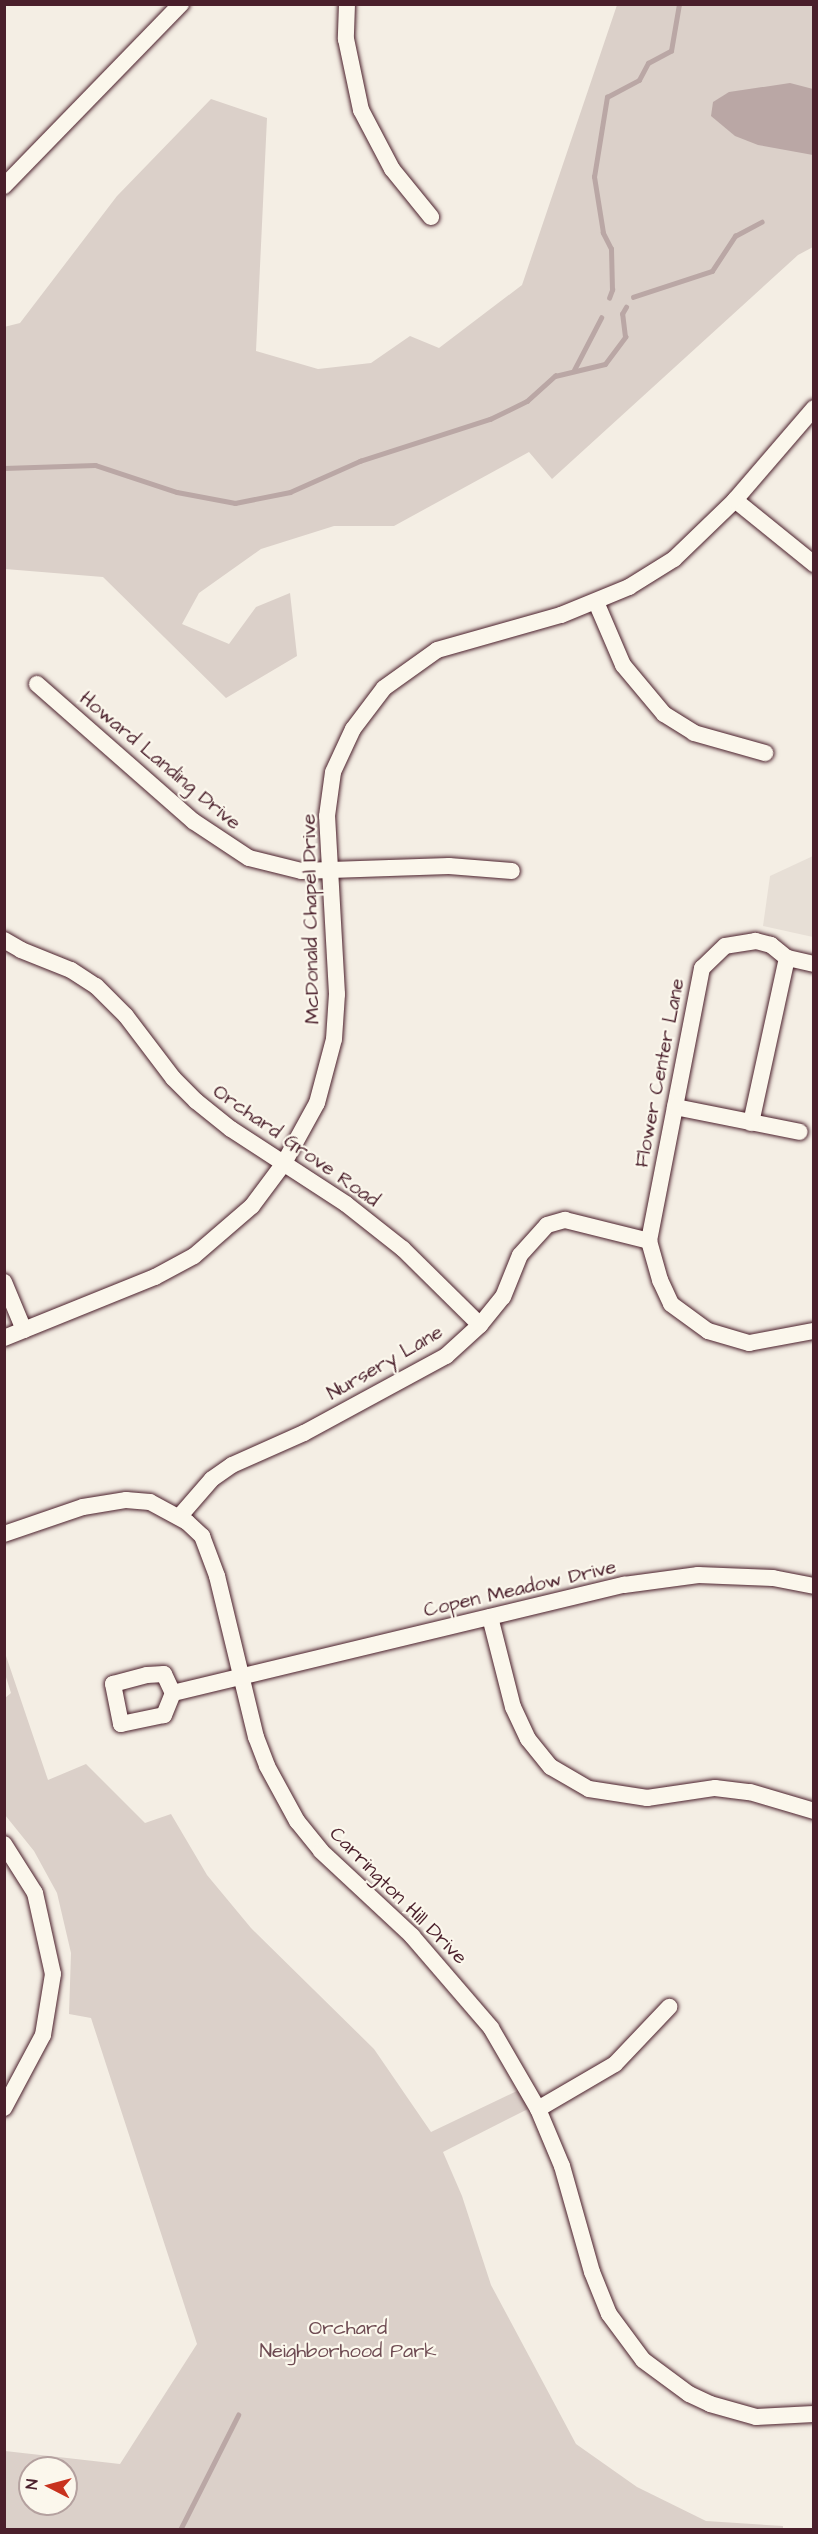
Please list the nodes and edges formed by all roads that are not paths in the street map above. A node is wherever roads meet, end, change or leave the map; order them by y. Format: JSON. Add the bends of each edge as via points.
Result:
{"nodes":[{"id":1,"x":180,"y":4,"type":"edge"},
{"id":2,"x":347,"y":4,"type":"edge"},
{"id":3,"x":4,"y":186,"type":"edge"},
{"id":4,"x":430,"y":217,"type":"dead end"},
{"id":5,"x":813,"y":408,"type":"edge"},
{"id":6,"x":735,"y":500,"type":"junction"},
{"id":7,"x":813,"y":564,"type":"edge"},
{"id":8,"x":596,"y":602,"type":"junction"},
{"id":9,"x":37,"y":684,"type":"dead end"},
{"id":10,"x":765,"y":753,"type":"dead end"},
{"id":11,"x":328,"y":871,"type":"junction"},
{"id":12,"x":512,"y":871,"type":"dead end"},
{"id":13,"x":4,"y":940,"type":"edge"},
{"id":14,"x":787,"y":958,"type":"junction"},
{"id":15,"x":813,"y":964,"type":"edge"},
{"id":16,"x":675,"y":1107,"type":"junction"},
{"id":17,"x":751,"y":1123,"type":"junction"},
{"id":18,"x":800,"y":1132,"type":"dead end"},
{"id":19,"x":284,"y":1163,"type":"junction"},
{"id":20,"x":649,"y":1241,"type":"junction"},
{"id":21,"x":4,"y":1282,"type":"edge"},
{"id":22,"x":480,"y":1325,"type":"junction"},
{"id":23,"x":24,"y":1330,"type":"junction"},
{"id":24,"x":813,"y":1331,"type":"edge"},
{"id":25,"x":4,"y":1338,"type":"edge"},
{"id":26,"x":179,"y":1517,"type":"junction"},
{"id":27,"x":4,"y":1534,"type":"edge"},
{"id":28,"x":813,"y":1586,"type":"edge"},
{"id":29,"x":490,"y":1617,"type":"junction"},
{"id":30,"x":240,"y":1676,"type":"junction"},
{"id":31,"x":173,"y":1693,"type":"dead end"},
{"id":32,"x":813,"y":1811,"type":"edge"},
{"id":33,"x":4,"y":1844,"type":"edge"},
{"id":34,"x":669,"y":2007,"type":"dead end"},
{"id":35,"x":4,"y":2108,"type":"edge"},
{"id":36,"x":538,"y":2109,"type":"junction"},
{"id":37,"x":813,"y":2414,"type":"edge"}],
"edges":[{"from":1,"to":3,"type":"street"},
{"from":2,"to":4,"type":"street","via":[[346,39],[361,110],[392,169]]},
{"from":5,"to":6,"type":"street","name":"McDonald Chapel Drive"},
{"from":6,"to":7,"type":"street"},
{"from":6,"to":8,"type":"street","name":"McDonald Chapel Drive","via":[[674,558],[629,587]]},
{"from":8,"to":10,"type":"street","via":[[624,665],[664,714],[693,734]]},
{"from":8,"to":11,"type":"street","name":"McDonald Chapel Drive","via":[[437,650],[384,688],[353,729],[333,772],[327,816]]},
{"from":9,"to":11,"type":"street","name":"Howard Landing Drive","via":[[227,846],[280,867]]},
{"from":11,"to":12,"type":"street","name":"Howard Landing Drive","via":[[449,866]]},
{"from":11,"to":19,"type":"street","name":"McDonald Chapel Drive","via":[[337,994],[334,1039],[316,1103]]},
{"from":13,"to":19,"type":"street","name":"Orchard Grove Road","via":[[71,969],[96,986],[196,1101],[231,1130]]},
{"from":14,"to":15,"type":"street","name":"Flower Center Lane"},
{"from":14,"to":16,"type":"street","name":"Flower Center Lane","via":[[771,945],[740,942],[725,946],[702,968]]},
{"from":14,"to":17,"type":"street"},
{"from":16,"to":17,"type":"street"},
{"from":16,"to":20,"type":"street","name":"Flower Center Lane"},
{"from":17,"to":18,"type":"street"},
{"from":19,"to":22,"type":"street","name":"Orchard Grove Road","via":[[403,1249]]},
{"from":19,"to":23,"type":"street","name":"McDonald Chapel Drive","via":[[252,1206],[194,1256],[155,1277]]},
{"from":20,"to":22,"type":"street","name":"Nursery Lane","via":[[565,1220],[547,1225],[520,1256],[503,1297]]},
{"from":20,"to":24,"type":"street","via":[[671,1304],[708,1331],[749,1343]]},
{"from":21,"to":23,"type":"street"},
{"from":22,"to":26,"type":"street","name":"Nursery Lane","via":[[446,1356],[304,1433],[232,1465],[212,1479]]},
{"from":23,"to":25,"type":"street","name":"McDonald Chapel Drive"},
{"from":26,"to":27,"type":"street","name":"Carrington Hill Drive","via":[[150,1502],[126,1500],[83,1507]]},
{"from":26,"to":30,"type":"street","name":"Carrington Hill Drive","via":[[202,1536],[217,1576]]},
{"from":28,"to":29,"type":"street","name":"Copen Meadow Drive","via":[[773,1578],[698,1575],[624,1585]]},
{"from":29,"to":30,"type":"street","name":"Copen Meadow Drive"},
{"from":29,"to":32,"type":"street","via":[[513,1707],[528,1739],[551,1767],[589,1789],[647,1798],[715,1788],[750,1792]]},
{"from":30,"to":31,"type":"street","name":"Copen Meadow Drive"},
{"from":30,"to":36,"type":"street","name":"Carrington Hill Drive","via":[[267,1766],[297,1821],[321,1851],[452,1979],[491,2028]]},
{"from":33,"to":35,"type":"street","via":[[35,1893],[53,1974],[43,2035]]},
{"from":34,"to":36,"type":"street","via":[[615,2064]]},
{"from":36,"to":37,"type":"street","name":"Carrington Hill Drive","via":[[562,2166],[592,2272],[609,2314],[643,2360],[689,2394],[710,2404],[756,2417]]}]}
